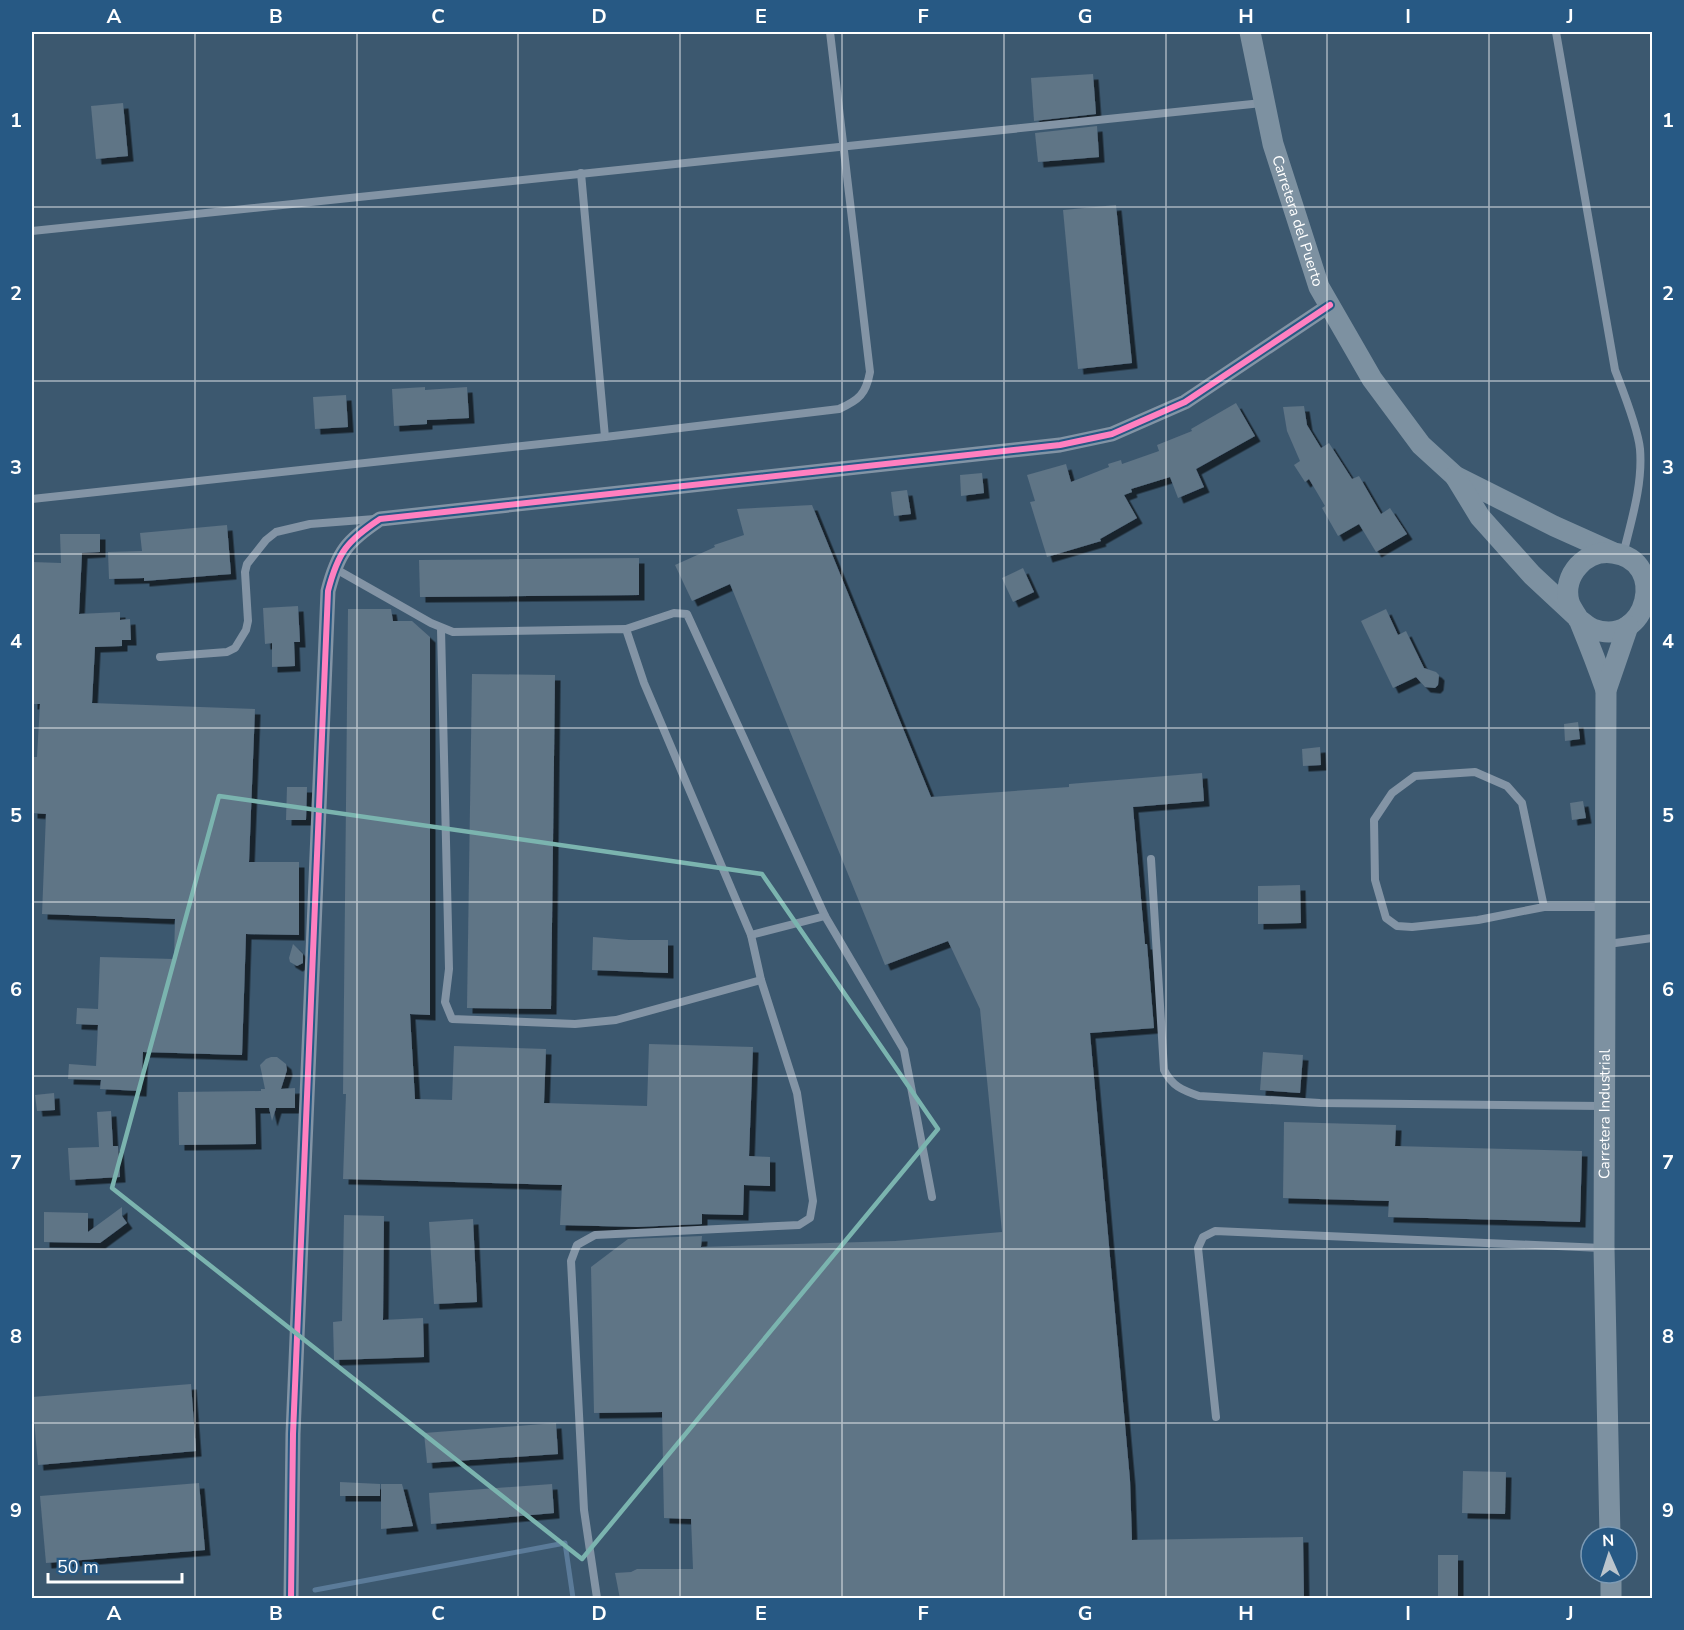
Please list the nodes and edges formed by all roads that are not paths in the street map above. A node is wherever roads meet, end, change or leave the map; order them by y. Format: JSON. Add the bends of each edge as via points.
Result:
{"nodes":[{"id":1,"x":830,"y":32,"type":"edge"},
{"id":2,"x":1250,"y":32,"type":"edge"},
{"id":3,"x":1556,"y":32,"type":"edge"},
{"id":4,"x":1265,"y":103,"type":"junction"},
{"id":5,"x":843,"y":147,"type":"junction"},
{"id":6,"x":581,"y":173,"type":"junction"},
{"id":7,"x":32,"y":231,"type":"edge"},
{"id":8,"x":1330,"y":305,"type":"junction"},
{"id":9,"x":606,"y":437,"type":"junction"},
{"id":10,"x":1455,"y":476,"type":"junction"},
{"id":11,"x":32,"y":500,"type":"edge"},
{"id":12,"x":380,"y":519,"type":"junction"},
{"id":13,"x":1623,"y":556,"type":"junction"},
{"id":14,"x":334,"y":568,"type":"junction"},
{"id":15,"x":1653,"y":572,"type":"edge"},
{"id":16,"x":1577,"y":617,"type":"junction"},
{"id":17,"x":1638,"y":624,"type":"edge"},
{"id":18,"x":441,"y":628,"type":"junction"},
{"id":19,"x":626,"y":629,"type":"junction"},
{"id":20,"x":160,"y":657,"type":"dead end"},
{"id":21,"x":1606,"y":690,"type":"junction"},
{"id":22,"x":1151,"y":859,"type":"dead end"},
{"id":23,"x":1544,"y":907,"type":"junction"},
{"id":24,"x":1605,"y":908,"type":"junction"},
{"id":25,"x":825,"y":916,"type":"junction"},
{"id":26,"x":751,"y":935,"type":"junction"},
{"id":27,"x":1653,"y":938,"type":"edge"},
{"id":28,"x":1606,"y":944,"type":"junction"},
{"id":29,"x":761,"y":980,"type":"junction"},
{"id":30,"x":1604,"y":1106,"type":"junction"},
{"id":31,"x":932,"y":1197,"type":"dead end"},
{"id":32,"x":1604,"y":1248,"type":"junction"},
{"id":33,"x":1216,"y":1417,"type":"dead end"},
{"id":34,"x":1610,"y":1525,"type":"edge"},
{"id":35,"x":291,"y":1599,"type":"edge"},
{"id":36,"x":597,"y":1599,"type":"edge"}],
"edges":[{"from":1,"to":5,"type":"lane"},
{"from":2,"to":4,"type":"main road","name":"Carretera del Puerto"},
{"from":3,"to":13,"type":"lane","via":[[1615,370],[1640,448],[1638,487]]},
{"from":4,"to":5,"type":"lane"},
{"from":4,"to":8,"type":"main road","name":"Carretera del Puerto","via":[[1319,287]]},
{"from":5,"to":6,"type":"lane"},
{"from":5,"to":9,"type":"lane","via":[[870,372],[867,386],[856,401],[839,409]]},
{"from":6,"to":7,"type":"lane"},
{"from":6,"to":9,"type":"lane"},
{"from":8,"to":10,"type":"main road","name":"Carretera del Puerto","via":[[1372,379],[1421,445]]},
{"from":8,"to":12,"type":"street","via":[[1185,402],[1095,438]]},
{"from":9,"to":11,"type":"lane"},
{"from":10,"to":13,"type":"main road","name":"Carretera del Puerto"},
{"from":10,"to":16,"type":"main road","name":"Carretera del Puerto","via":[[1480,517],[1532,575]]},
{"from":12,"to":14,"type":"street","via":[[356,534]]},
{"from":12,"to":20,"type":"lane","via":[[320,522],[276,532],[247,564],[248,621],[235,648]]},
{"from":13,"to":15,"type":"main road","name":"Carretera del Puerto"},
{"from":13,"to":16,"type":"main road","via":[[1597,554],[1573,572],[1569,602]]},
{"from":13,"to":17,"type":"main road","via":[[1643,574],[1648,591]]},
{"from":14,"to":18,"type":"lane"},
{"from":14,"to":35,"type":"street","via":[[328,591],[293,1434]]},
{"from":16,"to":17,"type":"main road","via":[[1593,629],[1611,631]]},
{"from":16,"to":21,"type":"main road","name":"Carretera Industrial"},
{"from":17,"to":21,"type":"main road","name":"Carretera Industrial"},
{"from":18,"to":19,"type":"lane","via":[[453,632]]},
{"from":18,"to":29,"type":"lane","via":[[449,969],[445,1002],[452,1019],[575,1024],[616,1020]]},
{"from":19,"to":25,"type":"lane","via":[[674,613],[687,614]]},
{"from":19,"to":26,"type":"lane","via":[[644,683]]},
{"from":21,"to":24,"type":"main road","name":"Carretera Industrial"},
{"from":22,"to":30,"type":"lane","via":[[1164,1070],[1182,1090],[1199,1096],[1320,1103]]},
{"from":23,"to":23,"type":"lane","via":[[1478,920],[1397,926],[1386,918],[1375,880],[1374,820],[1392,792],[1415,776],[1475,772],[1507,786],[1522,803]]},
{"from":23,"to":24,"type":"lane"},
{"from":24,"to":28,"type":"main road","name":"Carretera Industrial"},
{"from":25,"to":26,"type":"lane"},
{"from":25,"to":31,"type":"lane","via":[[904,1050]]},
{"from":26,"to":29,"type":"lane"},
{"from":27,"to":28,"type":"lane"},
{"from":28,"to":30,"type":"main road","name":"Carretera Industrial"},
{"from":29,"to":36,"type":"lane","via":[[797,1093],[813,1201],[810,1218],[799,1225],[595,1235],[577,1245],[571,1261],[584,1510]]},
{"from":30,"to":32,"type":"main road","name":"Carretera Industrial"},
{"from":32,"to":33,"type":"lane","via":[[1215,1231],[1203,1237],[1198,1248]]},
{"from":32,"to":34,"type":"main road","name":"Carretera Industrial"}]}
